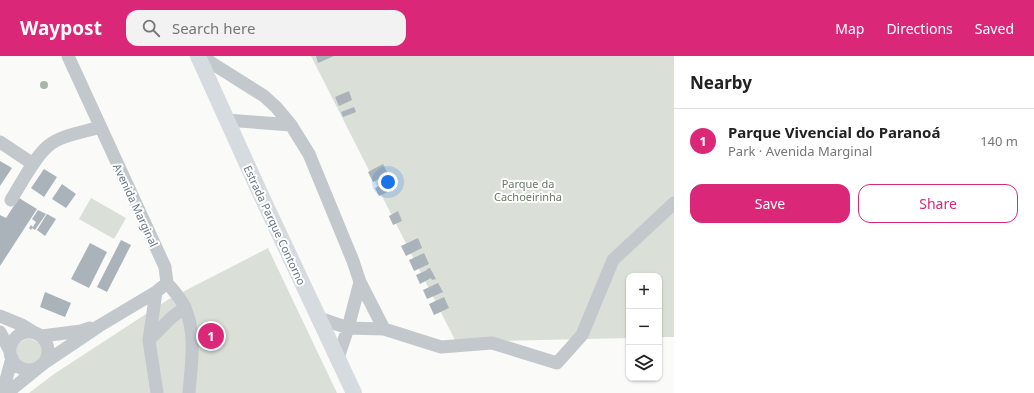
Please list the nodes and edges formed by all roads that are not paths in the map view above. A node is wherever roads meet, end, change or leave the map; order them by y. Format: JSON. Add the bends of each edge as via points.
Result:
{"nodes":[{"id":1,"x":68,"y":56,"type":"edge"},
{"id":2,"x":198,"y":56,"type":"edge"},
{"id":3,"x":205,"y":56,"type":"edge"},
{"id":4,"x":227,"y":120,"type":"junction"},
{"id":5,"x":291,"y":125,"type":"junction"},
{"id":6,"x":100,"y":127,"type":"junction"},
{"id":7,"x":0,"y":142,"type":"edge"},
{"id":8,"x":33,"y":164,"type":"junction"},
{"id":9,"x":11,"y":200,"type":"dead end"},
{"id":10,"x":674,"y":203,"type":"edge"},
{"id":11,"x":360,"y":282,"type":"junction"},
{"id":12,"x":167,"y":283,"type":"junction"},
{"id":13,"x":156,"y":292,"type":"junction"},
{"id":14,"x":185,"y":307,"type":"junction"},
{"id":15,"x":0,"y":316,"type":"edge"},
{"id":16,"x":319,"y":318,"type":"junction"},
{"id":17,"x":99,"y":326,"type":"junction"},
{"id":18,"x":348,"y":328,"type":"junction"},
{"id":19,"x":384,"y":329,"type":"junction"},
{"id":20,"x":0,"y":332,"type":"edge"},
{"id":21,"x":38,"y":334,"type":"junction"},
{"id":22,"x":149,"y":340,"type":"junction"},
{"id":23,"x":11,"y":355,"type":"junction"},
{"id":24,"x":338,"y":358,"type":"junction"},
{"id":25,"x":41,"y":366,"type":"junction"},
{"id":26,"x":0,"y":393,"type":"edge"},
{"id":27,"x":7,"y":393,"type":"edge"},
{"id":28,"x":157,"y":393,"type":"edge"},
{"id":29,"x":189,"y":393,"type":"edge"},
{"id":30,"x":354,"y":393,"type":"edge"}],
"edges":[{"from":1,"to":6,"type":"street","name":"Avenida Marginal"},
{"from":2,"to":4,"type":"main road","name":"Estrada Parque Contorno"},
{"from":3,"to":5,"type":"street","via":[[210,62],[264,96]]},
{"from":4,"to":5,"type":"street"},
{"from":4,"to":16,"type":"main road","name":"Estrada Parque Contorno"},
{"from":5,"to":11,"type":"street","via":[[309,154]]},
{"from":6,"to":8,"type":"street","via":[[48,146]]},
{"from":6,"to":12,"type":"street","name":"Avenida Marginal","via":[[164,267]]},
{"from":7,"to":8,"type":"street"},
{"from":8,"to":9,"type":"street"},
{"from":10,"to":19,"type":"street","via":[[613,260],[582,335],[557,362],[492,343],[441,347]]},
{"from":11,"to":18,"type":"street"},
{"from":11,"to":19,"type":"street"},
{"from":12,"to":13,"type":"street"},
{"from":12,"to":14,"type":"street"},
{"from":13,"to":17,"type":"street"},
{"from":13,"to":22,"type":"street"},
{"from":14,"to":22,"type":"street","via":[[170,318]]},
{"from":14,"to":29,"type":"street","via":[[191,326],[193,348]]},
{"from":15,"to":21,"type":"street"},
{"from":16,"to":18,"type":"street"},
{"from":16,"to":24,"type":"main road","name":"Estrada Parque Contorno"},
{"from":17,"to":21,"type":"street","via":[[81,331]]},
{"from":17,"to":25,"type":"street"},
{"from":18,"to":19,"type":"street"},
{"from":18,"to":24,"type":"street"},
{"from":20,"to":23,"type":"street"},
{"from":21,"to":23,"type":"street","via":[[29,332],[18,336],[14,340]]},
{"from":21,"to":25,"type":"street","via":[[46,341],[48,352]]},
{"from":22,"to":28,"type":"street"},
{"from":23,"to":25,"type":"street","via":[[15,364],[26,370]]},
{"from":23,"to":26,"type":"street","via":[[6,380]]},
{"from":24,"to":30,"type":"main road","name":"Estrada Parque Contorno"},
{"from":25,"to":27,"type":"street"}]}
